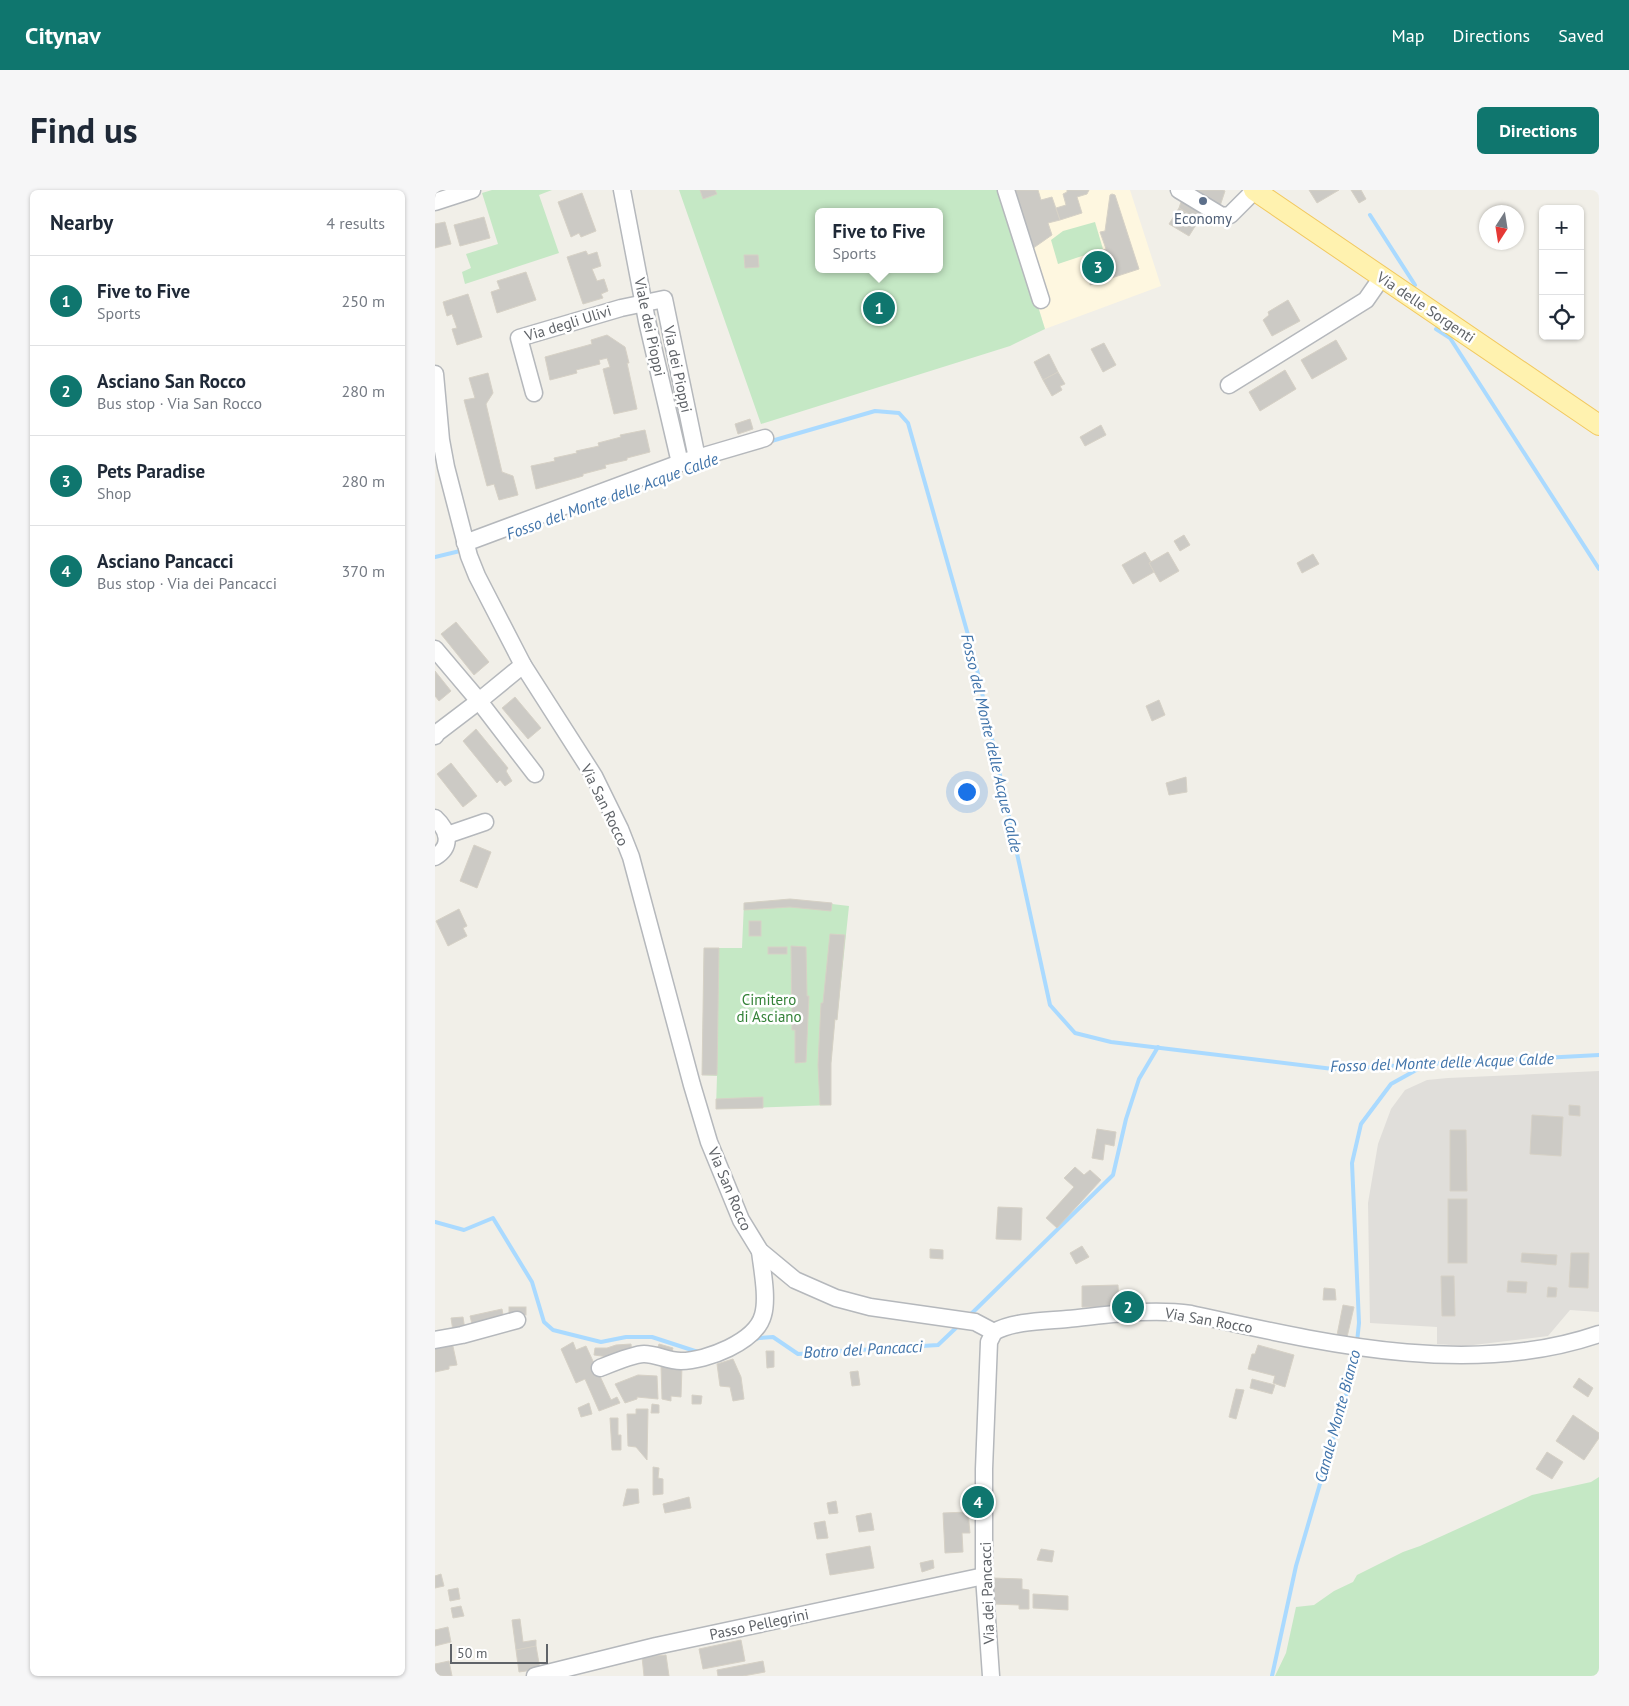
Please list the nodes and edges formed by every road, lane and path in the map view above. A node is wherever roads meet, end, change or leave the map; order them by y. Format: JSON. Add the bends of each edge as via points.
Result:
{"nodes":[{"id":1,"x":473,"y":190,"type":"edge"},
{"id":2,"x":621,"y":190,"type":"edge"},
{"id":3,"x":1006,"y":190,"type":"edge"},
{"id":4,"x":1179,"y":190,"type":"edge"},
{"id":5,"x":1254,"y":190,"type":"edge"},
{"id":6,"x":435,"y":202,"type":"edge"},
{"id":7,"x":1382,"y":277,"type":"junction"},
{"id":8,"x":1041,"y":300,"type":"dead end"},
{"id":9,"x":644,"y":303,"type":"junction"},
{"id":10,"x":435,"y":374,"type":"edge"},
{"id":11,"x":1229,"y":385,"type":"dead end"},
{"id":12,"x":534,"y":393,"type":"dead end"},
{"id":13,"x":1599,"y":424,"type":"edge"},
{"id":14,"x":765,"y":438,"type":"dead end"},
{"id":15,"x":697,"y":458,"type":"junction"},
{"id":16,"x":680,"y":463,"type":"junction"},
{"id":17,"x":467,"y":548,"type":"junction"},
{"id":18,"x":435,"y":649,"type":"edge"},
{"id":19,"x":523,"y":665,"type":"junction"},
{"id":20,"x":479,"y":701,"type":"junction"},
{"id":21,"x":435,"y":736,"type":"edge"},
{"id":22,"x":535,"y":774,"type":"dead end"},
{"id":23,"x":435,"y":818,"type":"edge"},
{"id":24,"x":485,"y":822,"type":"dead end"},
{"id":25,"x":447,"y":835,"type":"junction"},
{"id":26,"x":435,"y":857,"type":"edge"},
{"id":27,"x":760,"y":1251,"type":"junction"},
{"id":28,"x":517,"y":1320,"type":"dead end"},
{"id":29,"x":994,"y":1332,"type":"junction"},
{"id":30,"x":1599,"y":1334,"type":"edge"},
{"id":31,"x":435,"y":1340,"type":"edge"},
{"id":32,"x":600,"y":1368,"type":"dead end"},
{"id":33,"x":984,"y":1576,"type":"junction"},
{"id":34,"x":535,"y":1676,"type":"edge"},
{"id":35,"x":991,"y":1676,"type":"edge"}],
"edges":[{"from":1,"to":6,"type":"street"},
{"from":2,"to":9,"type":"street","name":"Viale dei Pioppi"},
{"from":3,"to":8,"type":"street"},
{"from":4,"to":5,"type":"street","via":[[1222,216],[1230,215]]},
{"from":5,"to":7,"type":"main road","name":"Via delle Sorgenti"},
{"from":7,"to":11,"type":"street","via":[[1366,300]]},
{"from":7,"to":13,"type":"main road","name":"Via delle Sorgenti"},
{"from":9,"to":12,"type":"street","name":"Via degli Ulivi","via":[[519,338]]},
{"from":9,"to":15,"type":"street","name":"Via dei Pioppi","via":[[664,299]]},
{"from":9,"to":16,"type":"street","name":"Viale dei Pioppi"},
{"from":10,"to":17,"type":"street","name":"Via San Rocco","via":[[441,440]]},
{"from":14,"to":15,"type":"street"},
{"from":15,"to":16,"type":"street"},
{"from":16,"to":17,"type":"street"},
{"from":17,"to":19,"type":"street","name":"Via San Rocco","via":[[481,586]]},
{"from":18,"to":20,"type":"street"},
{"from":19,"to":20,"type":"street"},
{"from":19,"to":27,"type":"street","name":"Via San Rocco","via":[[594,776],[620,829],[631,857],[709,1142],[741,1220]]},
{"from":20,"to":21,"type":"street"},
{"from":20,"to":22,"type":"street"},
{"from":23,"to":25,"type":"street","via":[[445,827]]},
{"from":24,"to":25,"type":"street"},
{"from":25,"to":26,"type":"street","via":[[443,850]]},
{"from":27,"to":29,"type":"street","name":"Via San Rocco","via":[[795,1280],[836,1298],[878,1308],[975,1322]]},
{"from":27,"to":32,"type":"street","via":[[765,1305],[761,1322],[748,1336],[717,1354],[697,1361],[679,1362],[643,1354]]},
{"from":28,"to":31,"type":"street"},
{"from":29,"to":30,"type":"street","name":"Via San Rocco","via":[[1008,1326],[1043,1322],[1171,1312],[1346,1346],[1432,1354],[1492,1354],[1534,1349]]},
{"from":29,"to":33,"type":"street","name":"Via dei Pancacci","via":[[989,1342],[986,1400]]},
{"from":33,"to":34,"type":"street","name":"Passo Pellegrini","via":[[656,1646]]},
{"from":33,"to":35,"type":"street","name":"Via dei Pancacci"}]}
